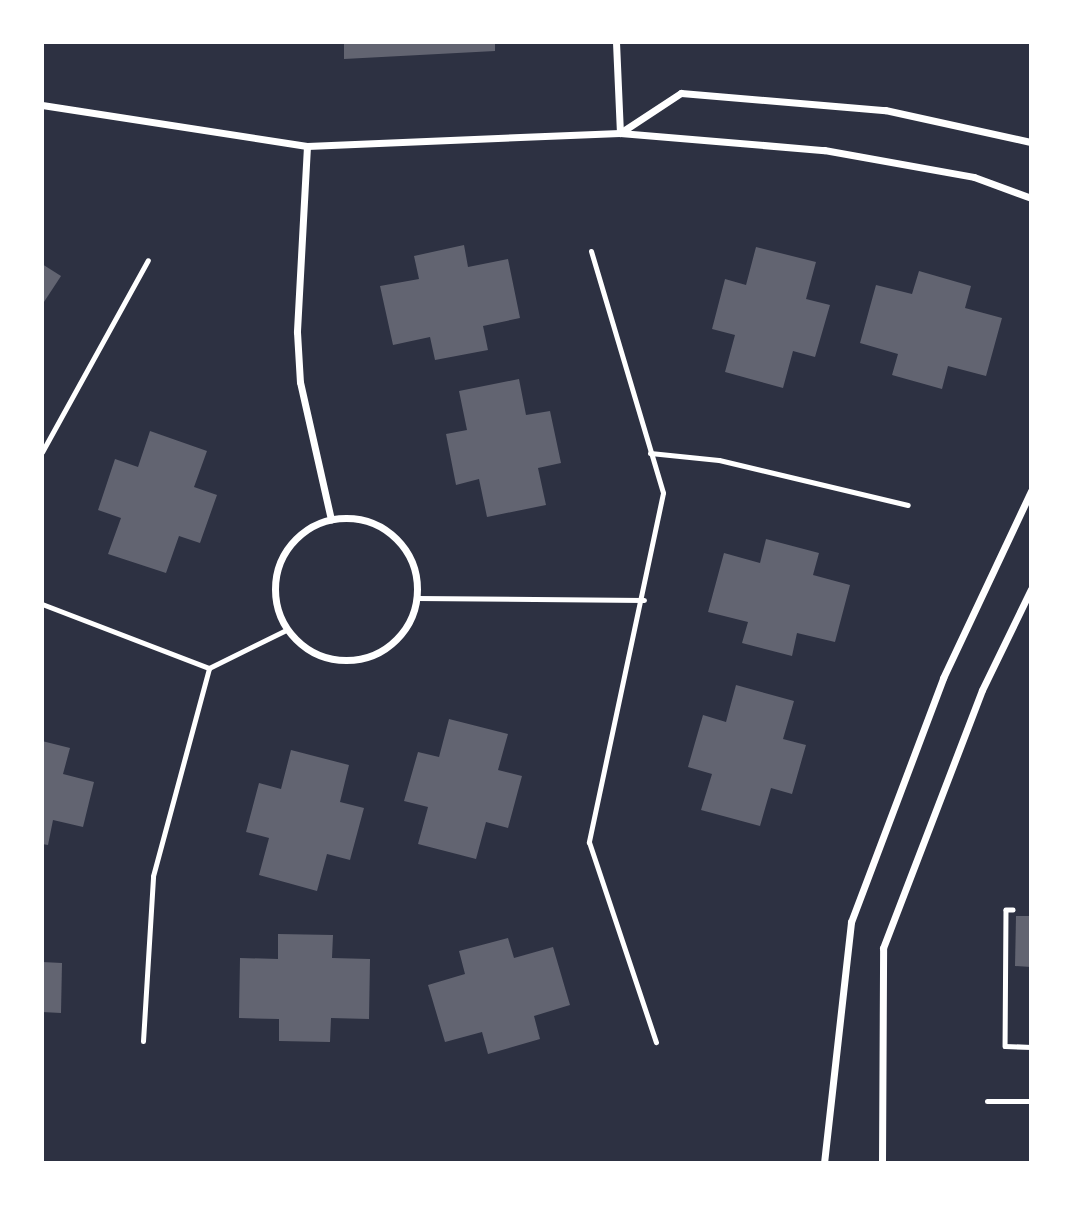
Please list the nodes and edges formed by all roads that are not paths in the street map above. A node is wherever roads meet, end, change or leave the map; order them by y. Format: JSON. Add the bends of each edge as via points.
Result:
{"nodes":[{"id":1,"x":616,"y":42,"type":"edge"},
{"id":2,"x":42,"y":106,"type":"edge"},
{"id":3,"x":620,"y":133,"type":"junction"},
{"id":4,"x":1031,"y":142,"type":"edge"},
{"id":5,"x":307,"y":146,"type":"junction"},
{"id":6,"x":1031,"y":198,"type":"edge"},
{"id":7,"x":591,"y":251,"type":"dead end"},
{"id":8,"x":148,"y":260,"type":"dead end"},
{"id":9,"x":42,"y":452,"type":"edge"},
{"id":10,"x":650,"y":453,"type":"junction"},
{"id":11,"x":1031,"y":491,"type":"edge"},
{"id":12,"x":908,"y":505,"type":"dead end"},
{"id":13,"x":331,"y":520,"type":"junction"},
{"id":14,"x":1031,"y":589,"type":"edge"},
{"id":15,"x":417,"y":598,"type":"junction"},
{"id":16,"x":644,"y":600,"type":"junction"},
{"id":17,"x":42,"y":604,"type":"edge"},
{"id":18,"x":286,"y":630,"type":"junction"},
{"id":19,"x":209,"y":668,"type":"junction"},
{"id":20,"x":143,"y":1041,"type":"dead end"},
{"id":21,"x":656,"y":1042,"type":"dead end"},
{"id":22,"x":987,"y":1101,"type":"dead end"},
{"id":23,"x":1031,"y":1101,"type":"edge"},
{"id":24,"x":824,"y":1163,"type":"edge"},
{"id":25,"x":881,"y":1163,"type":"edge"}],
"edges":[{"from":1,"to":3,"type":"street"},
{"from":2,"to":5,"type":"street"},
{"from":3,"to":4,"type":"street","via":[[681,93],[885,110]]},
{"from":3,"to":5,"type":"street"},
{"from":3,"to":6,"type":"street","via":[[824,150],[974,177]]},
{"from":5,"to":13,"type":"street","via":[[298,345]]},
{"from":7,"to":10,"type":"lane"},
{"from":8,"to":9,"type":"lane"},
{"from":10,"to":12,"type":"lane","via":[[719,460]]},
{"from":10,"to":16,"type":"lane","via":[[663,493]]},
{"from":11,"to":24,"type":"street","via":[[943,678],[851,922]]},
{"from":13,"to":15,"type":"street","via":[[353,518],[395,537],[409,554]]},
{"from":13,"to":18,"type":"street","via":[[291,543],[279,563],[276,609]]},
{"from":14,"to":25,"type":"street","via":[[972,714],[883,948]]},
{"from":15,"to":16,"type":"lane"},
{"from":15,"to":18,"type":"street","via":[[395,642],[374,655],[326,658]]},
{"from":16,"to":21,"type":"lane","via":[[589,842]]},
{"from":17,"to":19,"type":"lane"},
{"from":18,"to":19,"type":"lane"},
{"from":19,"to":20,"type":"lane","via":[[153,876]]},
{"from":22,"to":23,"type":"lane"}]}
